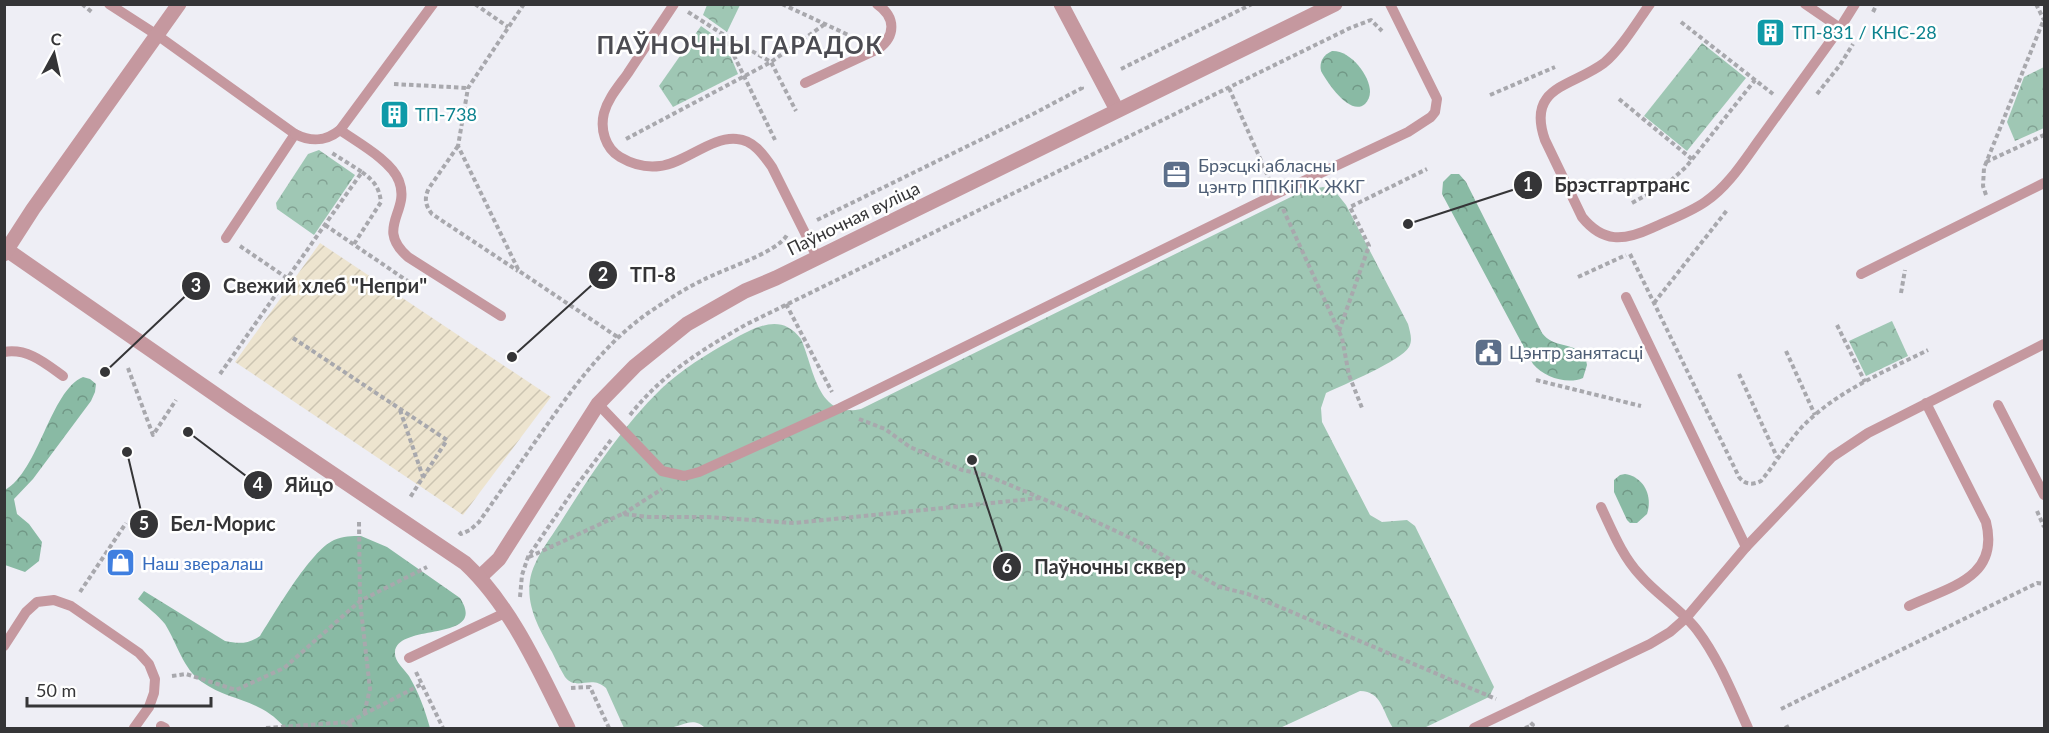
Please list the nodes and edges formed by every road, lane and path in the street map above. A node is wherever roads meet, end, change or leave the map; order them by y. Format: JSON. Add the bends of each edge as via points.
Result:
{"nodes":[{"id":1,"x":109,"y":4,"type":"edge"},
{"id":2,"x":178,"y":4,"type":"edge"},
{"id":3,"x":433,"y":4,"type":"edge"},
{"id":4,"x":475,"y":4,"type":"edge"},
{"id":5,"x":487,"y":4,"type":"edge"},
{"id":6,"x":524,"y":4,"type":"edge"},
{"id":7,"x":674,"y":4,"type":"edge"},
{"id":8,"x":782,"y":4,"type":"edge"},
{"id":9,"x":877,"y":4,"type":"edge"},
{"id":10,"x":1061,"y":4,"type":"edge"},
{"id":11,"x":1251,"y":4,"type":"edge"},
{"id":12,"x":1335,"y":4,"type":"edge"},
{"id":13,"x":1390,"y":4,"type":"edge"},
{"id":14,"x":1650,"y":4,"type":"edge"},
{"id":15,"x":1805,"y":4,"type":"edge"},
{"id":16,"x":1856,"y":4,"type":"edge"},
{"id":17,"x":2036,"y":4,"type":"edge"},
{"id":18,"x":483,"y":10,"type":"junction"},
{"id":19,"x":686,"y":10,"type":"dead end"},
{"id":20,"x":2044,"y":20,"type":"edge"},
{"id":21,"x":1682,"y":22,"type":"dead end"},
{"id":22,"x":825,"y":24,"type":"junction"},
{"id":23,"x":508,"y":27,"type":"junction"},
{"id":24,"x":1840,"y":28,"type":"junction"},
{"id":25,"x":157,"y":35,"type":"junction"},
{"id":26,"x":724,"y":35,"type":"junction"},
{"id":27,"x":1387,"y":39,"type":"dead end"},
{"id":28,"x":878,"y":49,"type":"junction"},
{"id":29,"x":771,"y":62,"type":"junction"},
{"id":30,"x":1566,"y":63,"type":"dead end"},
{"id":31,"x":1121,"y":69,"type":"dead end"},
{"id":32,"x":744,"y":76,"type":"junction"},
{"id":33,"x":1755,"y":80,"type":"junction"},
{"id":34,"x":376,"y":83,"type":"junction"},
{"id":35,"x":805,"y":83,"type":"dead end"},
{"id":36,"x":468,"y":88,"type":"junction"},
{"id":37,"x":1228,"y":88,"type":"junction"},
{"id":38,"x":1490,"y":95,"type":"dead end"},
{"id":39,"x":1620,"y":99,"type":"dead end"},
{"id":40,"x":1785,"y":104,"type":"junction"},
{"id":41,"x":1117,"y":110,"type":"junction"},
{"id":42,"x":796,"y":111,"type":"dead end"},
{"id":43,"x":340,"y":130,"type":"junction"},
{"id":44,"x":295,"y":134,"type":"junction"},
{"id":45,"x":2044,"y":135,"type":"edge"},
{"id":46,"x":458,"y":146,"type":"junction"},
{"id":47,"x":779,"y":147,"type":"dead end"},
{"id":48,"x":610,"y":148,"type":"junction"},
{"id":49,"x":329,"y":151,"type":"dead end"},
{"id":50,"x":1693,"y":160,"type":"junction"},
{"id":51,"x":1986,"y":162,"type":"junction"},
{"id":52,"x":1427,"y":169,"type":"dead end"},
{"id":53,"x":362,"y":172,"type":"junction"},
{"id":54,"x":2044,"y":183,"type":"edge"},
{"id":55,"x":1276,"y":194,"type":"junction"},
{"id":56,"x":1632,"y":203,"type":"dead end"},
{"id":57,"x":1732,"y":204,"type":"dead end"},
{"id":58,"x":1993,"y":208,"type":"junction"},
{"id":59,"x":325,"y":225,"type":"junction"},
{"id":60,"x":226,"y":238,"type":"dead end"},
{"id":61,"x":354,"y":244,"type":"junction"},
{"id":62,"x":5,"y":250,"type":"edge"},
{"id":63,"x":1630,"y":254,"type":"dead end"},
{"id":64,"x":817,"y":257,"type":"junction"},
{"id":65,"x":1906,"y":268,"type":"dead end"},
{"id":66,"x":519,"y":271,"type":"junction"},
{"id":67,"x":1861,"y":274,"type":"dead end"},
{"id":68,"x":409,"y":282,"type":"dead end"},
{"id":69,"x":1901,"y":293,"type":"dead end"},
{"id":70,"x":1626,"y":297,"type":"dead end"},
{"id":71,"x":1654,"y":303,"type":"junction"},
{"id":72,"x":786,"y":304,"type":"junction"},
{"id":73,"x":501,"y":316,"type":"dead end"},
{"id":74,"x":1837,"y":325,"type":"dead end"},
{"id":75,"x":1339,"y":331,"type":"junction"},
{"id":76,"x":293,"y":338,"type":"dead end"},
{"id":77,"x":619,"y":338,"type":"dead end"},
{"id":78,"x":2044,"y":344,"type":"edge"},
{"id":79,"x":1928,"y":350,"type":"dead end"},
{"id":80,"x":1786,"y":351,"type":"dead end"},
{"id":81,"x":4,"y":352,"type":"edge"},
{"id":82,"x":128,"y":368,"type":"dead end"},
{"id":83,"x":220,"y":374,"type":"dead end"},
{"id":84,"x":1739,"y":374,"type":"dead end"},
{"id":85,"x":63,"y":376,"type":"dead end"},
{"id":86,"x":1536,"y":380,"type":"dead end"},
{"id":87,"x":1865,"y":382,"type":"junction"},
{"id":88,"x":176,"y":400,"type":"dead end"},
{"id":89,"x":1926,"y":403,"type":"junction"},
{"id":90,"x":598,"y":404,"type":"junction"},
{"id":91,"x":1998,"y":405,"type":"dead end"},
{"id":92,"x":1641,"y":406,"type":"dead end"},
{"id":93,"x":840,"y":408,"type":"junction"},
{"id":94,"x":1362,"y":408,"type":"dead end"},
{"id":95,"x":400,"y":409,"type":"junction"},
{"id":96,"x":1815,"y":415,"type":"junction"},
{"id":97,"x":621,"y":427,"type":"junction"},
{"id":98,"x":1777,"y":458,"type":"junction"},
{"id":99,"x":684,"y":476,"type":"junction"},
{"id":100,"x":423,"y":478,"type":"junction"},
{"id":101,"x":2044,"y":495,"type":"edge"},
{"id":102,"x":1042,"y":498,"type":"junction"},
{"id":103,"x":409,"y":499,"type":"dead end"},
{"id":104,"x":1601,"y":507,"type":"dead end"},
{"id":105,"x":622,"y":514,"type":"junction"},
{"id":106,"x":359,"y":522,"type":"dead end"},
{"id":107,"x":126,"y":523,"type":"dead end"},
{"id":108,"x":1746,"y":547,"type":"junction"},
{"id":109,"x":528,"y":557,"type":"junction"},
{"id":110,"x":427,"y":567,"type":"dead end"},
{"id":111,"x":480,"y":578,"type":"junction"},
{"id":112,"x":2044,"y":584,"type":"edge"},
{"id":113,"x":360,"y":601,"type":"junction"},
{"id":114,"x":71,"y":606,"type":"junction"},
{"id":115,"x":522,"y":606,"type":"dead end"},
{"id":116,"x":1909,"y":606,"type":"dead end"},
{"id":117,"x":507,"y":612,"type":"junction"},
{"id":118,"x":1686,"y":618,"type":"junction"},
{"id":119,"x":4,"y":646,"type":"edge"},
{"id":120,"x":409,"y":658,"type":"joint"},
{"id":121,"x":155,"y":679,"type":"junction"},
{"id":122,"x":422,"y":684,"type":"junction"},
{"id":123,"x":564,"y":686,"type":"dead end"},
{"id":124,"x":1516,"y":708,"type":"junction"},
{"id":125,"x":1781,"y":709,"type":"dead end"},
{"id":126,"x":364,"y":714,"type":"junction"},
{"id":127,"x":349,"y":722,"type":"junction"},
{"id":128,"x":134,"y":729,"type":"edge"},
{"id":129,"x":266,"y":729,"type":"edge"},
{"id":130,"x":344,"y":729,"type":"edge"},
{"id":131,"x":351,"y":729,"type":"edge"},
{"id":132,"x":443,"y":729,"type":"edge"},
{"id":133,"x":568,"y":729,"type":"edge"},
{"id":134,"x":609,"y":729,"type":"edge"},
{"id":135,"x":1474,"y":729,"type":"edge"},
{"id":136,"x":1748,"y":729,"type":"edge"}],
"edges":[{"from":1,"to":25,"type":"lane"},
{"from":2,"to":25,"type":"street"},
{"from":3,"to":34,"type":"lane"},
{"from":4,"to":18,"type":"path"},
{"from":5,"to":18,"type":"path"},
{"from":6,"to":23,"type":"path"},
{"from":7,"to":48,"type":"lane","via":[[609,100],[603,123]]},
{"from":8,"to":22,"type":"path"},
{"from":9,"to":28,"type":"lane","via":[[886,13],[891,29],[888,41]]},
{"from":10,"to":41,"type":"street"},
{"from":11,"to":31,"type":"path"},
{"from":12,"to":41,"type":"street","name":"Паўночная вуліца"},
{"from":13,"to":55,"type":"lane","via":[[1435,92],[1435,112],[1408,132]]},
{"from":14,"to":40,"type":"lane","via":[[1612,55],[1549,94],[1540,115],[1540,128],[1582,217],[1599,233],[1622,238],[1634,236],[1706,202],[1729,180]]},
{"from":15,"to":24,"type":"lane"},
{"from":16,"to":24,"type":"lane"},
{"from":17,"to":20,"type":"path"},
{"from":18,"to":23,"type":"path"},
{"from":19,"to":26,"type":"path"},
{"from":20,"to":51,"type":"path"},
{"from":21,"to":33,"type":"path"},
{"from":22,"to":28,"type":"path"},
{"from":22,"to":29,"type":"path"},
{"from":23,"to":36,"type":"path"},
{"from":24,"to":40,"type":"lane"},
{"from":25,"to":44,"type":"lane"},
{"from":25,"to":62,"type":"street"},
{"from":26,"to":29,"type":"path"},
{"from":26,"to":32,"type":"path"},
{"from":27,"to":37,"type":"path","via":[[1371,20]]},
{"from":28,"to":35,"type":"lane"},
{"from":29,"to":32,"type":"path"},
{"from":29,"to":42,"type":"path"},
{"from":30,"to":38,"type":"path"},
{"from":32,"to":47,"type":"path"},
{"from":32,"to":48,"type":"path"},
{"from":33,"to":40,"type":"path"},
{"from":33,"to":50,"type":"path"},
{"from":34,"to":36,"type":"path"},
{"from":34,"to":43,"type":"lane"},
{"from":36,"to":46,"type":"path"},
{"from":37,"to":55,"type":"path"},
{"from":37,"to":72,"type":"path"},
{"from":39,"to":50,"type":"path"},
{"from":41,"to":64,"type":"street","name":"Паўночная вуліца"},
{"from":43,"to":44,"type":"lane","via":[[318,140]]},
{"from":43,"to":73,"type":"lane","via":[[386,163],[400,182],[393,230],[401,251]]},
{"from":44,"to":60,"type":"lane"},
{"from":45,"to":51,"type":"path"},
{"from":46,"to":66,"type":"path"},
{"from":46,"to":66,"type":"path","via":[[429,188],[426,205],[432,214]]},
{"from":48,"to":64,"type":"lane","via":[[630,162],[649,167],[676,162],[725,140],[750,143],[772,166]]},
{"from":49,"to":53,"type":"path"},
{"from":50,"to":56,"type":"path","via":[[1668,183]]},
{"from":51,"to":58,"type":"path","via":[[1983,186]]},
{"from":52,"to":75,"type":"path","via":[[1350,207],[1369,246]]},
{"from":53,"to":59,"type":"path"},
{"from":53,"to":61,"type":"path","via":[[374,182],[381,202]]},
{"from":54,"to":58,"type":"lane"},
{"from":55,"to":75,"type":"path"},
{"from":55,"to":93,"type":"lane"},
{"from":57,"to":71,"type":"path"},
{"from":58,"to":67,"type":"lane"},
{"from":59,"to":61,"type":"path"},
{"from":59,"to":83,"type":"path"},
{"from":61,"to":68,"type":"path"},
{"from":62,"to":111,"type":"street","via":[[451,552]]},
{"from":63,"to":71,"type":"path"},
{"from":64,"to":90,"type":"street","name":"Паўночная вуліца","via":[[687,324],[635,366]]},
{"from":65,"to":69,"type":"path"},
{"from":66,"to":77,"type":"path"},
{"from":70,"to":108,"type":"lane"},
{"from":71,"to":98,"type":"path","via":[[1742,480],[1751,484],[1761,481]]},
{"from":72,"to":93,"type":"path"},
{"from":72,"to":97,"type":"path","via":[[699,351],[670,374]]},
{"from":74,"to":87,"type":"path"},
{"from":75,"to":94,"type":"path","via":[[1349,375]]},
{"from":76,"to":95,"type":"path"},
{"from":78,"to":89,"type":"lane"},
{"from":79,"to":87,"type":"path"},
{"from":80,"to":96,"type":"path"},
{"from":81,"to":85,"type":"lane","via":[[18,350],[30,354]]},
{"from":82,"to":88,"type":"path","via":[[153,435]]},
{"from":84,"to":98,"type":"path"},
{"from":86,"to":92,"type":"path"},
{"from":87,"to":96,"type":"path"},
{"from":89,"to":108,"type":"lane","via":[[1832,457]]},
{"from":89,"to":116,"type":"lane","via":[[1986,522],[1990,538],[1985,561],[1968,579]]},
{"from":90,"to":97,"type":"lane"},
{"from":90,"to":111,"type":"street","name":"Паўночная вуліца","via":[[499,559]]},
{"from":91,"to":101,"type":"lane"},
{"from":93,"to":99,"type":"lane"},
{"from":93,"to":102,"type":"path","via":[[844,414],[885,429],[910,447]]},
{"from":95,"to":100,"type":"path"},
{"from":95,"to":100,"type":"path","via":[[447,440]]},
{"from":96,"to":98,"type":"path"},
{"from":97,"to":99,"type":"lane","via":[[662,471]]},
{"from":97,"to":109,"type":"path"},
{"from":99,"to":105,"type":"path"},
{"from":100,"to":103,"type":"path"},
{"from":102,"to":105,"type":"path","via":[[794,523]]},
{"from":102,"to":124,"type":"path","via":[[1139,542],[1220,587],[1248,594]]},
{"from":104,"to":118,"type":"lane","via":[[1638,573]]},
{"from":105,"to":109,"type":"path"},
{"from":106,"to":113,"type":"path"},
{"from":107,"to":114,"type":"path"},
{"from":108,"to":118,"type":"lane"},
{"from":109,"to":115,"type":"path","via":[[520,585]]},
{"from":110,"to":113,"type":"path"},
{"from":111,"to":117,"type":"street"},
{"from":112,"to":125,"type":"path","via":[[2037,584]]},
{"from":113,"to":121,"type":"path","via":[[284,668],[236,690],[186,674]]},
{"from":113,"to":126,"type":"path","via":[[370,688]]},
{"from":114,"to":119,"type":"lane","via":[[54,600],[37,602]]},
{"from":114,"to":121,"type":"lane","via":[[139,653]]},
{"from":117,"to":120,"type":"lane"},
{"from":117,"to":133,"type":"street"},
{"from":118,"to":124,"type":"lane","via":[[1650,644]]},
{"from":118,"to":136,"type":"lane","via":[[1715,658]]},
{"from":120,"to":122,"type":"path"},
{"from":121,"to":128,"type":"lane","via":[[149,707]]},
{"from":122,"to":126,"type":"path"},
{"from":122,"to":132,"type":"path"},
{"from":123,"to":134,"type":"path","via":[[590,687]]},
{"from":124,"to":135,"type":"lane"},
{"from":126,"to":127,"type":"path"},
{"from":127,"to":129,"type":"path"},
{"from":127,"to":130,"type":"path"},
{"from":127,"to":131,"type":"path"}]}
